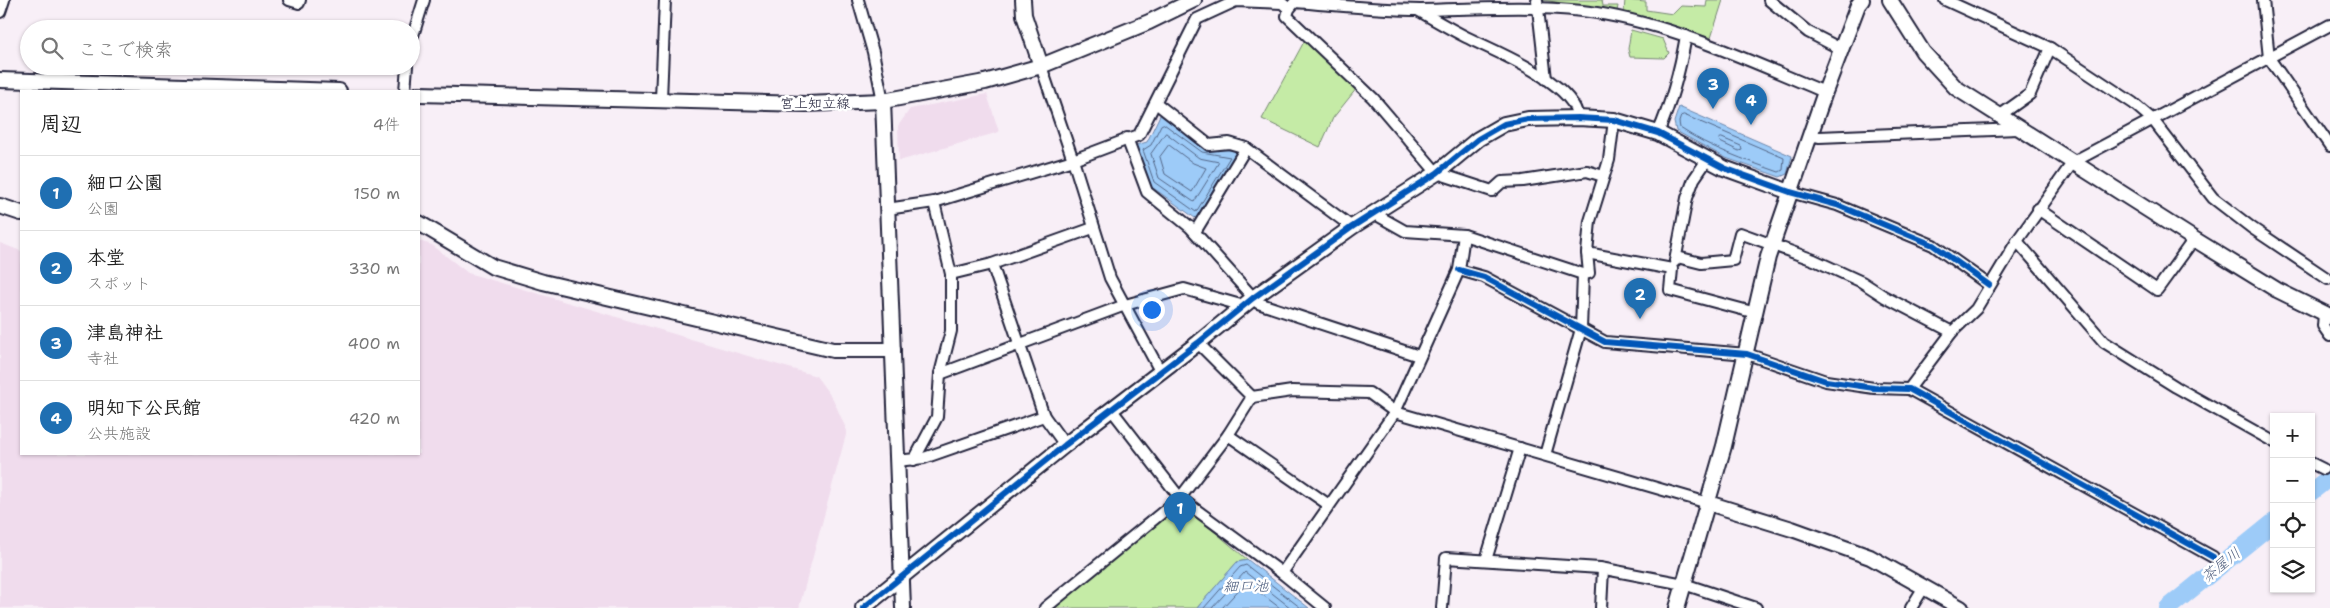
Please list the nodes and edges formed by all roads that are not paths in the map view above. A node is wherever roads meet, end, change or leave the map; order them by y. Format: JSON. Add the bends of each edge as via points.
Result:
{"nodes":[{"id":1,"x":4,"y":0,"type":"edge"},
{"id":2,"x":289,"y":0,"type":"edge"},
{"id":3,"x":300,"y":0,"type":"edge"},
{"id":4,"x":424,"y":0,"type":"edge"},
{"id":5,"x":665,"y":0,"type":"edge"},
{"id":6,"x":858,"y":0,"type":"edge"},
{"id":7,"x":1023,"y":0,"type":"edge"},
{"id":8,"x":1194,"y":0,"type":"edge"},
{"id":9,"x":1769,"y":0,"type":"edge"},
{"id":10,"x":1890,"y":0,"type":"edge"},
{"id":11,"x":1945,"y":0,"type":"edge"},
{"id":12,"x":2263,"y":0,"type":"edge"},
{"id":13,"x":1857,"y":2,"type":"edge"},
{"id":14,"x":1293,"y":4,"type":"edge"},
{"id":15,"x":1538,"y":4,"type":"edge"},
{"id":16,"x":1417,"y":10,"type":"junction"},
{"id":17,"x":0,"y":12,"type":"edge"},
{"id":18,"x":418,"y":20,"type":"edge"},
{"id":19,"x":2330,"y":25,"type":"edge"},
{"id":20,"x":1686,"y":36,"type":"junction"},
{"id":21,"x":2050,"y":48,"type":"junction"},
{"id":22,"x":1841,"y":49,"type":"junction"},
{"id":23,"x":2269,"y":58,"type":"junction"},
{"id":24,"x":1041,"y":66,"type":"junction"},
{"id":25,"x":406,"y":75,"type":"edge"},
{"id":26,"x":1546,"y":79,"type":"junction"},
{"id":27,"x":0,"y":80,"type":"edge"},
{"id":28,"x":309,"y":90,"type":"edge"},
{"id":29,"x":405,"y":90,"type":"edge"},
{"id":30,"x":1825,"y":92,"type":"junction"},
{"id":31,"x":420,"y":94,"type":"edge"},
{"id":32,"x":661,"y":99,"type":"junction"},
{"id":33,"x":883,"y":101,"type":"junction"},
{"id":34,"x":1156,"y":103,"type":"junction"},
{"id":35,"x":1999,"y":116,"type":"junction"},
{"id":36,"x":1578,"y":118,"type":"junction"},
{"id":37,"x":1614,"y":120,"type":"junction"},
{"id":38,"x":2152,"y":120,"type":"junction"},
{"id":39,"x":2018,"y":129,"type":"junction"},
{"id":40,"x":1658,"y":133,"type":"junction"},
{"id":41,"x":1811,"y":135,"type":"junction"},
{"id":42,"x":1127,"y":138,"type":"junction"},
{"id":43,"x":2330,"y":146,"type":"edge"},
{"id":44,"x":1246,"y":148,"type":"junction"},
{"id":45,"x":1073,"y":160,"type":"junction"},
{"id":46,"x":1706,"y":160,"type":"junction"},
{"id":47,"x":2073,"y":162,"type":"junction"},
{"id":48,"x":1438,"y":173,"type":"junction"},
{"id":49,"x":1603,"y":176,"type":"junction"},
{"id":50,"x":1790,"y":192,"type":"junction"},
{"id":51,"x":934,"y":202,"type":"junction"},
{"id":52,"x":0,"y":206,"type":"edge"},
{"id":53,"x":887,"y":209,"type":"junction"},
{"id":54,"x":2038,"y":209,"type":"junction"},
{"id":55,"x":20,"y":213,"type":"edge"},
{"id":56,"x":1373,"y":213,"type":"junction"},
{"id":57,"x":420,"y":224,"type":"edge"},
{"id":58,"x":1352,"y":227,"type":"junction"},
{"id":59,"x":1093,"y":228,"type":"junction"},
{"id":60,"x":1195,"y":232,"type":"junction"},
{"id":61,"x":1464,"y":235,"type":"junction"},
{"id":62,"x":2194,"y":239,"type":"junction"},
{"id":63,"x":2017,"y":241,"type":"junction"},
{"id":64,"x":1772,"y":244,"type":"junction"},
{"id":65,"x":1587,"y":253,"type":"junction"},
{"id":66,"x":1676,"y":257,"type":"junction"},
{"id":67,"x":992,"y":264,"type":"junction"},
{"id":68,"x":1672,"y":269,"type":"junction"},
{"id":69,"x":1459,"y":270,"type":"junction"},
{"id":70,"x":951,"y":274,"type":"junction"},
{"id":71,"x":1583,"y":274,"type":"junction"},
{"id":72,"x":2328,"y":279,"type":"dead end"},
{"id":73,"x":1989,"y":284,"type":"junction"},
{"id":74,"x":1248,"y":302,"type":"junction"},
{"id":75,"x":1125,"y":305,"type":"junction"},
{"id":76,"x":1756,"y":313,"type":"junction"},
{"id":77,"x":2327,"y":315,"type":"edge"},
{"id":78,"x":1580,"y":329,"type":"junction"},
{"id":79,"x":1952,"y":332,"type":"junction"},
{"id":80,"x":2330,"y":336,"type":"edge"},
{"id":81,"x":1198,"y":343,"type":"junction"},
{"id":82,"x":1019,"y":346,"type":"junction"},
{"id":83,"x":893,"y":350,"type":"junction"},
{"id":84,"x":1746,"y":354,"type":"junction"},
{"id":85,"x":1419,"y":356,"type":"junction"},
{"id":86,"x":1160,"y":371,"type":"junction"},
{"id":87,"x":940,"y":374,"type":"junction"},
{"id":88,"x":1909,"y":389,"type":"junction"},
{"id":89,"x":1252,"y":397,"type":"junction"},
{"id":90,"x":1111,"y":409,"type":"junction"},
{"id":91,"x":1396,"y":412,"type":"junction"},
{"id":92,"x":1044,"y":416,"type":"junction"},
{"id":93,"x":1228,"y":435,"type":"junction"},
{"id":94,"x":2270,"y":440,"type":"edge"},
{"id":95,"x":1065,"y":445,"type":"junction"},
{"id":96,"x":1520,"y":448,"type":"junction"},
{"id":97,"x":1545,"y":455,"type":"junction"},
{"id":98,"x":914,"y":460,"type":"junction"},
{"id":99,"x":897,"y":461,"type":"junction"},
{"id":100,"x":2315,"y":465,"type":"edge"},
{"id":101,"x":2323,"y":469,"type":"dead end"},
{"id":102,"x":1180,"y":498,"type":"junction"},
{"id":103,"x":1708,"y":504,"type":"junction"},
{"id":104,"x":1329,"y":506,"type":"junction"},
{"id":105,"x":2213,"y":557,"type":"dead end"},
{"id":106,"x":1486,"y":560,"type":"junction"},
{"id":107,"x":1603,"y":569,"type":"junction"},
{"id":108,"x":1282,"y":573,"type":"junction"},
{"id":109,"x":901,"y":576,"type":"junction"},
{"id":110,"x":1684,"y":584,"type":"junction"},
{"id":111,"x":1924,"y":587,"type":"junction"},
{"id":112,"x":863,"y":608,"type":"edge"},
{"id":113,"x":903,"y":608,"type":"edge"},
{"id":114,"x":1045,"y":608,"type":"edge"},
{"id":115,"x":1325,"y":608,"type":"edge"},
{"id":116,"x":1442,"y":608,"type":"edge"},
{"id":117,"x":1601,"y":608,"type":"edge"},
{"id":118,"x":1677,"y":608,"type":"edge"},
{"id":119,"x":1756,"y":608,"type":"edge"},
{"id":120,"x":1911,"y":608,"type":"edge"},
{"id":121,"x":1961,"y":608,"type":"edge"}],
"edges":[{"from":1,"to":17,"type":"street"},
{"from":2,"to":3,"type":"street","via":[[299,3]]},
{"from":4,"to":18,"type":"street"},
{"from":5,"to":32,"type":"street"},
{"from":6,"to":33,"type":"street"},
{"from":7,"to":24,"type":"street","via":[[1024,15]]},
{"from":8,"to":24,"type":"street","name":"宮上知立線"},
{"from":9,"to":22,"type":"street","via":[[1808,32]]},
{"from":10,"to":35,"type":"street","via":[[1923,52],[1956,88]]},
{"from":11,"to":21,"type":"street"},
{"from":12,"to":23,"type":"street"},
{"from":13,"to":22,"type":"street"},
{"from":14,"to":16,"type":"street"},
{"from":14,"to":34,"type":"street","via":[[1236,1],[1197,19]]},
{"from":14,"to":48,"type":"street","via":[[1287,16],[1373,98]]},
{"from":15,"to":16,"type":"street"},
{"from":15,"to":20,"type":"street","via":[[1639,21]]},
{"from":15,"to":26,"type":"street"},
{"from":16,"to":26,"type":"street"},
{"from":19,"to":23,"type":"street"},
{"from":20,"to":30,"type":"street"},
{"from":20,"to":40,"type":"street","via":[[1678,78]]},
{"from":21,"to":35,"type":"street","via":[[2030,94]]},
{"from":21,"to":38,"type":"street","via":[[2133,103]]},
{"from":22,"to":30,"type":"street"},
{"from":23,"to":38,"type":"street"},
{"from":23,"to":43,"type":"street"},
{"from":24,"to":33,"type":"street","name":"宮上知立線","via":[[985,82]]},
{"from":24,"to":45,"type":"street"},
{"from":25,"to":29,"type":"street"},
{"from":26,"to":36,"type":"street","via":[[1573,103]]},
{"from":27,"to":28,"type":"street"},
{"from":30,"to":41,"type":"street"},
{"from":31,"to":32,"type":"street","name":"宮上知立線"},
{"from":32,"to":33,"type":"street","name":"宮上知立線","via":[[806,104]]},
{"from":33,"to":53,"type":"street"},
{"from":34,"to":42,"type":"street","via":[[1139,135]]},
{"from":34,"to":44,"type":"street","via":[[1209,145],[1229,143]]},
{"from":35,"to":39,"type":"street"},
{"from":36,"to":37,"type":"street"},
{"from":36,"to":48,"type":"street","via":[[1528,119],[1504,124],[1478,139]]},
{"from":37,"to":40,"type":"street"},
{"from":37,"to":49,"type":"street","via":[[1609,160]]},
{"from":38,"to":47,"type":"street"},
{"from":38,"to":72,"type":"street","via":[[2213,198]]},
{"from":39,"to":41,"type":"street"},
{"from":39,"to":47,"type":"street"},
{"from":40,"to":46,"type":"street"},
{"from":41,"to":50,"type":"street"},
{"from":42,"to":45,"type":"street"},
{"from":42,"to":60,"type":"street","via":[[1147,192]]},
{"from":44,"to":58,"type":"street"},
{"from":44,"to":60,"type":"street"},
{"from":45,"to":51,"type":"street"},
{"from":45,"to":59,"type":"street"},
{"from":46,"to":50,"type":"street"},
{"from":46,"to":66,"type":"street","via":[[1687,198]]},
{"from":47,"to":54,"type":"street"},
{"from":47,"to":62,"type":"street"},
{"from":48,"to":49,"type":"street","via":[[1492,190],[1502,182],[1588,171]]},
{"from":48,"to":56,"type":"street"},
{"from":49,"to":65,"type":"street","via":[[1590,221]]},
{"from":50,"to":64,"type":"street"},
{"from":50,"to":73,"type":"street","via":[[1837,205],[1933,245]]},
{"from":51,"to":53,"type":"street"},
{"from":51,"to":70,"type":"street"},
{"from":52,"to":55,"type":"street"},
{"from":53,"to":83,"type":"street"},
{"from":54,"to":62,"type":"street","via":[[2157,290]]},
{"from":54,"to":63,"type":"street"},
{"from":56,"to":58,"type":"street"},
{"from":56,"to":61,"type":"street","via":[[1405,231]]},
{"from":57,"to":83,"type":"street","via":[[493,267],[543,282],[833,350]]},
{"from":58,"to":74,"type":"street"},
{"from":59,"to":67,"type":"street"},
{"from":59,"to":75,"type":"street","via":[[1110,278]]},
{"from":60,"to":74,"type":"street"},
{"from":61,"to":69,"type":"street"},
{"from":61,"to":71,"type":"street"},
{"from":62,"to":77,"type":"street","via":[[2277,290]]},
{"from":63,"to":73,"type":"street"},
{"from":63,"to":94,"type":"street","via":[[2104,342]]},
{"from":64,"to":66,"type":"street","via":[[1740,233],[1733,260],[1701,263]]},
{"from":64,"to":76,"type":"street"},
{"from":64,"to":79,"type":"street","via":[[1862,282],[1885,298]]},
{"from":65,"to":68,"type":"street"},
{"from":65,"to":71,"type":"street","via":[[1589,273]]},
{"from":66,"to":68,"type":"street"},
{"from":67,"to":70,"type":"street"},
{"from":67,"to":82,"type":"street"},
{"from":68,"to":76,"type":"street","via":[[1670,290]]},
{"from":69,"to":78,"type":"street","via":[[1484,277]]},
{"from":69,"to":85,"type":"street"},
{"from":70,"to":87,"type":"street","via":[[951,331]]},
{"from":71,"to":78,"type":"street"},
{"from":73,"to":79,"type":"street","via":[[1976,309]]},
{"from":74,"to":75,"type":"street","via":[[1184,289]]},
{"from":74,"to":81,"type":"street"},
{"from":74,"to":85,"type":"street"},
{"from":75,"to":82,"type":"street"},
{"from":75,"to":86,"type":"street"},
{"from":76,"to":84,"type":"street"},
{"from":77,"to":80,"type":"street","via":[[2324,326]]},
{"from":78,"to":84,"type":"street","via":[[1606,342]]},
{"from":78,"to":97,"type":"street"},
{"from":79,"to":88,"type":"street"},
{"from":81,"to":86,"type":"street"},
{"from":81,"to":89,"type":"street"},
{"from":82,"to":87,"type":"street"},
{"from":82,"to":92,"type":"street"},
{"from":83,"to":99,"type":"street"},
{"from":84,"to":88,"type":"street","via":[[1826,381]]},
{"from":84,"to":103,"type":"street"},
{"from":85,"to":91,"type":"street"},
{"from":86,"to":90,"type":"street"},
{"from":87,"to":98,"type":"street","via":[[937,417]]},
{"from":88,"to":105,"type":"street"},
{"from":89,"to":91,"type":"street","via":[[1292,392],[1369,393]]},
{"from":89,"to":93,"type":"street"},
{"from":90,"to":95,"type":"street"},
{"from":90,"to":102,"type":"street"},
{"from":91,"to":96,"type":"street"},
{"from":91,"to":104,"type":"street"},
{"from":92,"to":95,"type":"street"},
{"from":92,"to":98,"type":"street"},
{"from":93,"to":102,"type":"street"},
{"from":93,"to":104,"type":"street"},
{"from":95,"to":109,"type":"street"},
{"from":96,"to":97,"type":"street"},
{"from":96,"to":106,"type":"street"},
{"from":97,"to":103,"type":"street"},
{"from":98,"to":99,"type":"street"},
{"from":99,"to":109,"type":"street"},
{"from":100,"to":101,"type":"street"},
{"from":102,"to":108,"type":"street"},
{"from":102,"to":114,"type":"street"},
{"from":103,"to":110,"type":"street"},
{"from":103,"to":111,"type":"street","via":[[1870,557]]},
{"from":104,"to":108,"type":"street"},
{"from":106,"to":107,"type":"street"},
{"from":106,"to":116,"type":"street","via":[[1446,558]]},
{"from":107,"to":110,"type":"street"},
{"from":107,"to":117,"type":"street"},
{"from":108,"to":115,"type":"street"},
{"from":109,"to":112,"type":"street"},
{"from":109,"to":113,"type":"street"},
{"from":110,"to":118,"type":"street"},
{"from":110,"to":119,"type":"street"},
{"from":111,"to":120,"type":"street"},
{"from":111,"to":121,"type":"street"}]}
